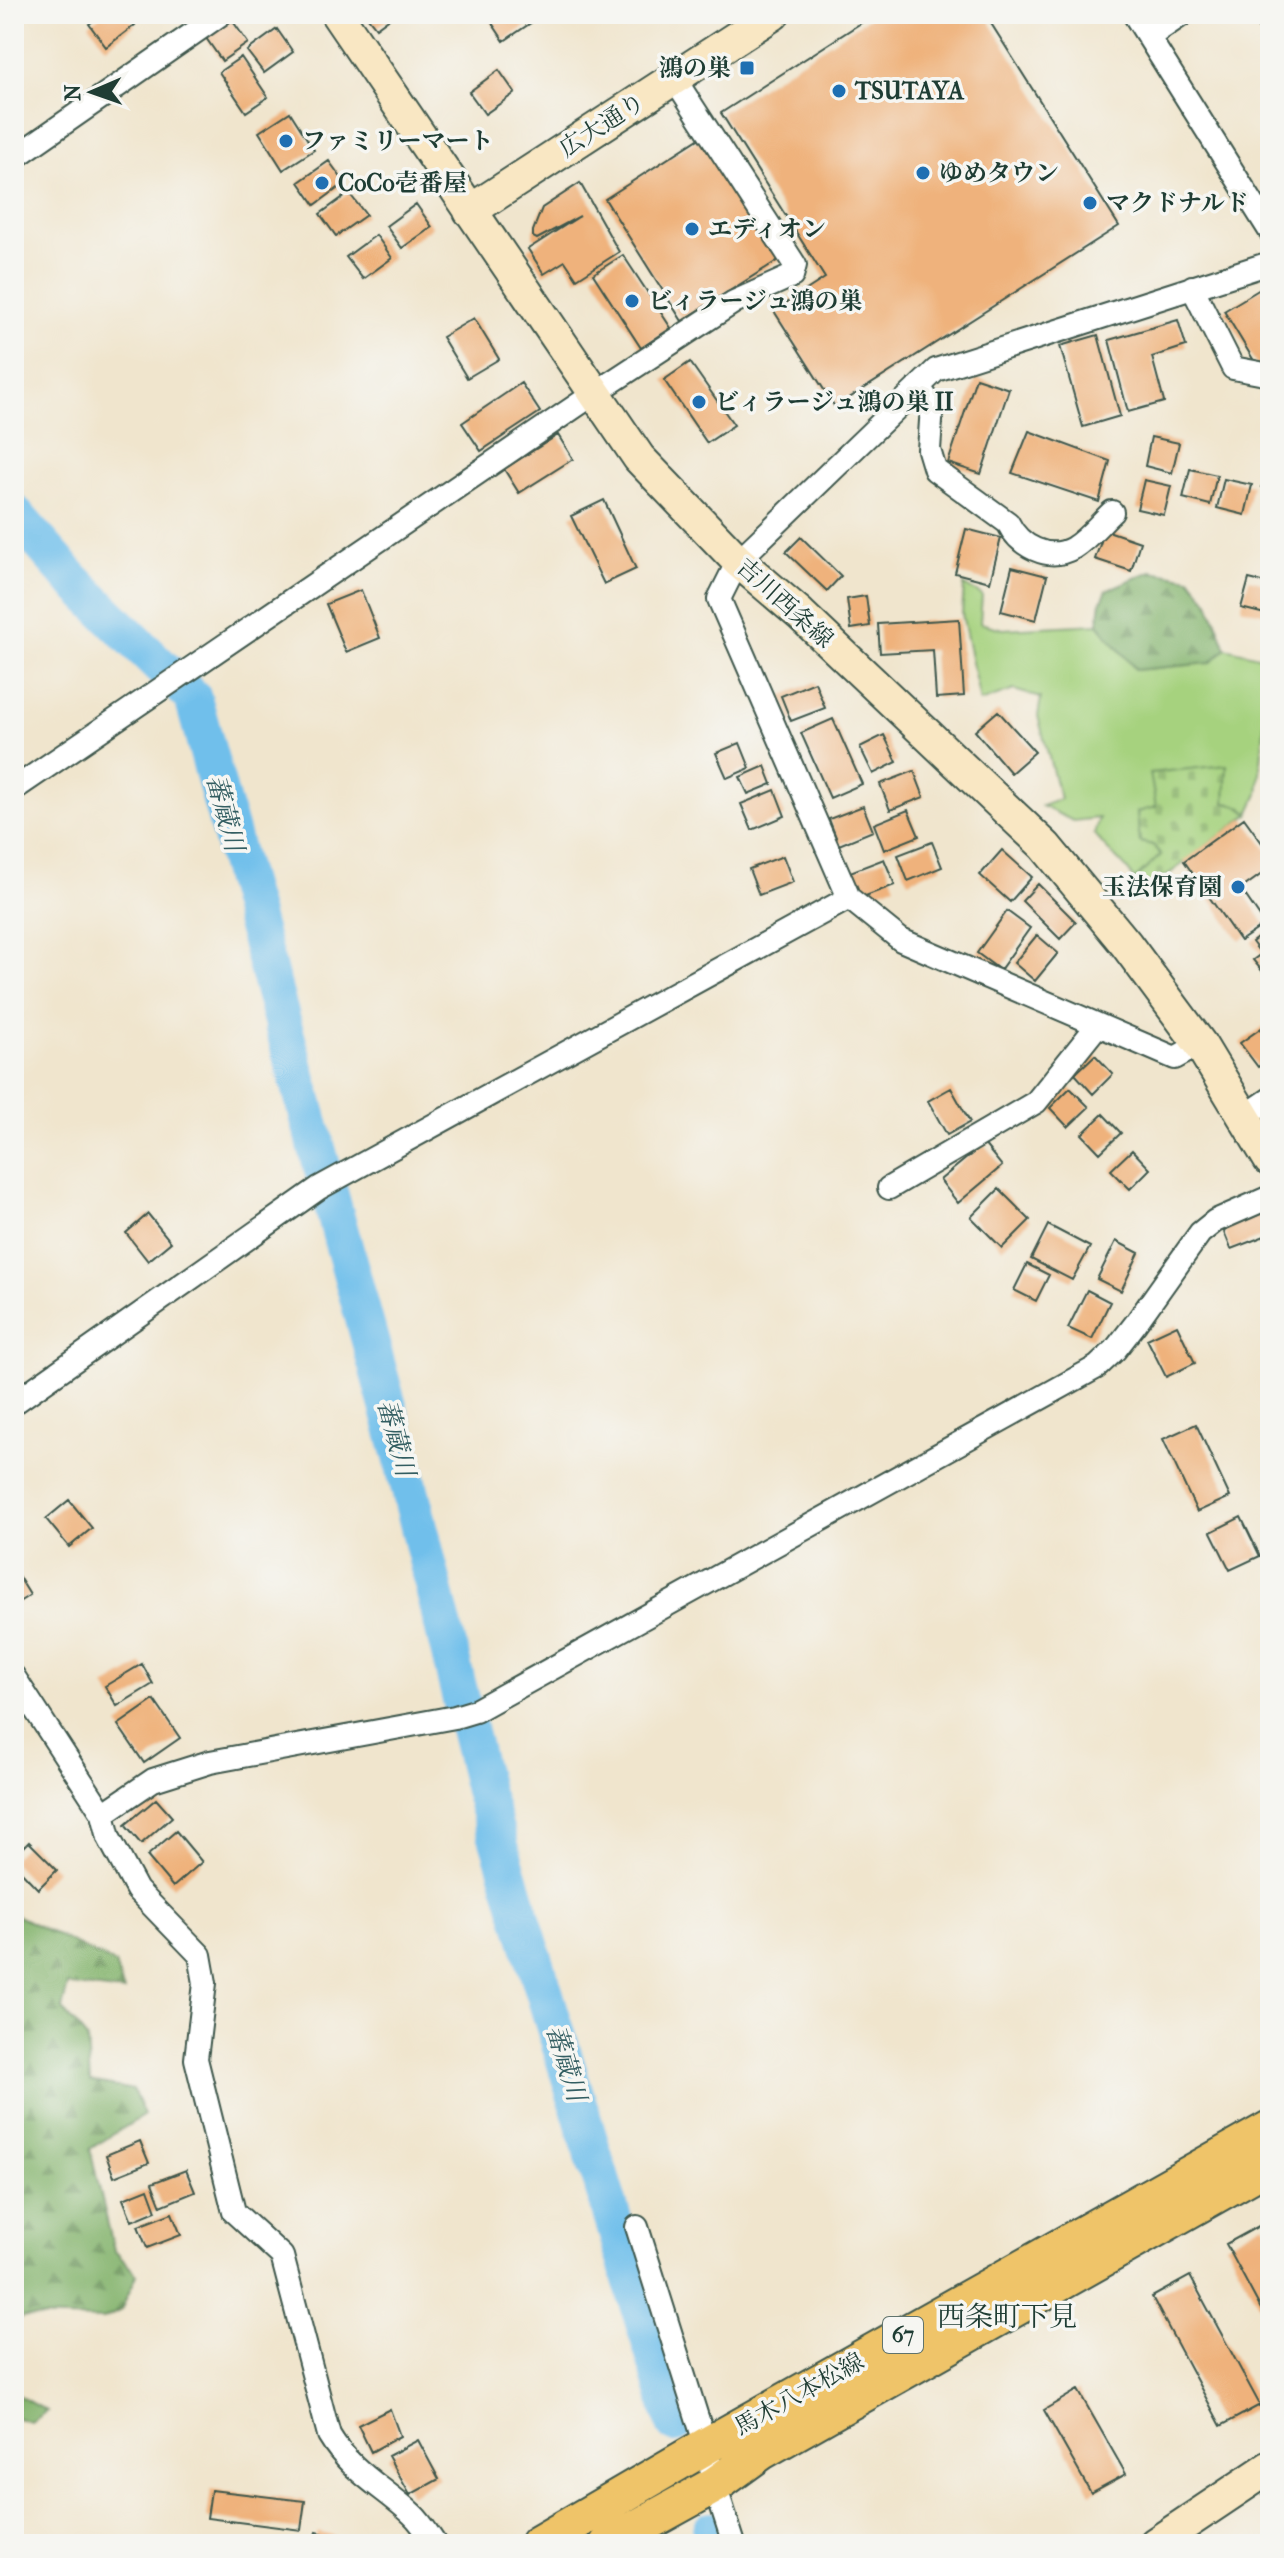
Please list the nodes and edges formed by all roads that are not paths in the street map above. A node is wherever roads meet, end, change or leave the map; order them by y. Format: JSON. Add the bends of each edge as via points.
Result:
{"nodes":[{"id":1,"x":221,"y":14,"type":"edge"},
{"id":2,"x":337,"y":14,"type":"edge"},
{"id":3,"x":773,"y":14,"type":"edge"},
{"id":4,"x":1134,"y":14,"type":"edge"},
{"id":5,"x":1183,"y":14,"type":"edge"},
{"id":6,"x":1149,"y":37,"type":"junction"},
{"id":7,"x":674,"y":78,"type":"junction"},
{"id":8,"x":14,"y":158,"type":"edge"},
{"id":9,"x":470,"y":211,"type":"junction"},
{"id":10,"x":1270,"y":231,"type":"edge"},
{"id":11,"x":1270,"y":263,"type":"edge"},
{"id":12,"x":1192,"y":287,"type":"junction"},
{"id":13,"x":1270,"y":375,"type":"edge"},
{"id":14,"x":919,"y":387,"type":"junction"},
{"id":15,"x":595,"y":393,"type":"junction"},
{"id":16,"x":1112,"y":512,"type":"dead end"},
{"id":17,"x":738,"y":561,"type":"junction"},
{"id":18,"x":14,"y":789,"type":"edge"},
{"id":19,"x":849,"y":898,"type":"junction"},
{"id":20,"x":1097,"y":1026,"type":"junction"},
{"id":21,"x":1200,"y":1044,"type":"junction"},
{"id":22,"x":1258,"y":1108,"type":"edge"},
{"id":23,"x":1270,"y":1160,"type":"edge"},
{"id":24,"x":889,"y":1188,"type":"dead end"},
{"id":25,"x":1270,"y":1197,"type":"edge"},
{"id":26,"x":14,"y":1403,"type":"edge"},
{"id":27,"x":14,"y":1677,"type":"edge"},
{"id":28,"x":103,"y":1814,"type":"junction"},
{"id":29,"x":1270,"y":2129,"type":"edge"},
{"id":30,"x":1270,"y":2164,"type":"edge"},
{"id":31,"x":637,"y":2227,"type":"dead end"},
{"id":32,"x":706,"y":2446,"type":"junction"},
{"id":33,"x":1269,"y":2468,"type":"edge"},
{"id":34,"x":715,"y":2485,"type":"junction"},
{"id":35,"x":435,"y":2544,"type":"edge"},
{"id":36,"x":538,"y":2544,"type":"edge"},
{"id":37,"x":608,"y":2544,"type":"edge"},
{"id":38,"x":734,"y":2544,"type":"edge"},
{"id":39,"x":1155,"y":2544,"type":"edge"}],
"edges":[{"from":1,"to":8,"type":"street"},
{"from":2,"to":9,"type":"main road","name":"吉川西条線"},
{"from":3,"to":7,"type":"main road","name":"広大通り"},
{"from":4,"to":6,"type":"street"},
{"from":5,"to":6,"type":"street"},
{"from":6,"to":10,"type":"street"},
{"from":7,"to":9,"type":"main road","name":"広大通り"},
{"from":7,"to":15,"type":"street","via":[[795,265],[792,276],[734,302]]},
{"from":9,"to":15,"type":"main road","name":"吉川西条線"},
{"from":11,"to":12,"type":"street"},
{"from":12,"to":13,"type":"street","via":[[1233,368]]},
{"from":12,"to":14,"type":"street","via":[[936,370]]},
{"from":14,"to":16,"type":"street","via":[[932,406],[929,450],[935,470],[1008,523],[1026,547],[1069,550]]},
{"from":14,"to":17,"type":"street"},
{"from":15,"to":17,"type":"main road","name":"吉川西条線","via":[[639,458]]},
{"from":15,"to":18,"type":"street"},
{"from":17,"to":19,"type":"street","via":[[719,599]]},
{"from":17,"to":21,"type":"main road","name":"吉川西条線","via":[[1045,846]]},
{"from":19,"to":20,"type":"street","via":[[901,940]]},
{"from":19,"to":26,"type":"street","via":[[327,1183]]},
{"from":20,"to":21,"type":"street","via":[[1175,1058]]},
{"from":20,"to":24,"type":"street","via":[[1036,1102]]},
{"from":21,"to":22,"type":"main road","name":"吉川西条線"},
{"from":22,"to":23,"type":"main road","name":"吉川西条線"},
{"from":25,"to":28,"type":"street","via":[[1200,1233],[1136,1323],[1097,1367],[465,1714],[210,1762],[153,1780]]},
{"from":27,"to":28,"type":"street"},
{"from":28,"to":35,"type":"street","via":[[109,1838],[137,1890],[200,1955],[205,1983],[196,2059],[234,2212],[282,2256],[329,2435],[340,2453],[412,2514]]},
{"from":29,"to":32,"type":"main road","name":"馬木八本松線","number":"67"},
{"from":30,"to":34,"type":"main road","name":"馬木八本松線","number":"67","via":[[762,2451]]},
{"from":31,"to":32,"type":"street"},
{"from":32,"to":34,"type":"street"},
{"from":32,"to":36,"type":"main road","name":"馬木八本松線","number":"67"},
{"from":33,"to":39,"type":"main road"},
{"from":34,"to":37,"type":"main road","name":"馬木八本松線","number":"67"},
{"from":34,"to":38,"type":"street"}]}
